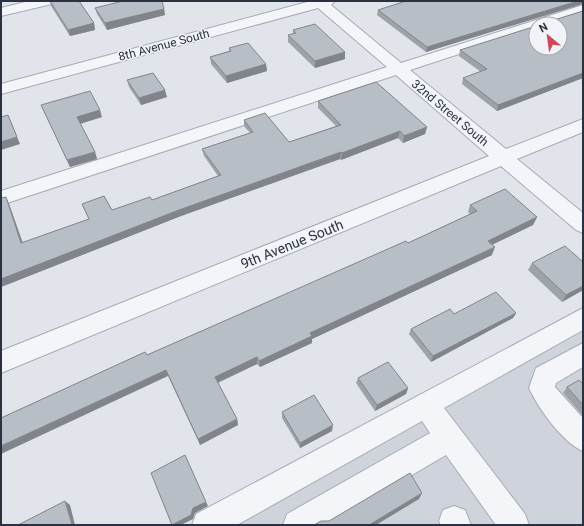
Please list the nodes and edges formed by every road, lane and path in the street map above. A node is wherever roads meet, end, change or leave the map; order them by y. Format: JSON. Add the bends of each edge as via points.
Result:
{"nodes":[{"id":1,"x":47,"y":1,"type":"edge"},
{"id":2,"x":322,"y":2,"type":"edge"},
{"id":3,"x":583,"y":9,"type":"edge"},
{"id":4,"x":1,"y":12,"type":"edge"},
{"id":5,"x":398,"y":68,"type":"junction"},
{"id":6,"x":1,"y":90,"type":"edge"},
{"id":7,"x":583,"y":125,"type":"edge"},
{"id":8,"x":503,"y":158,"type":"junction"},
{"id":9,"x":1,"y":198,"type":"edge"},
{"id":10,"x":583,"y":225,"type":"edge"},
{"id":11,"x":583,"y":318,"type":"edge"},
{"id":12,"x":583,"y":354,"type":"edge"},
{"id":13,"x":1,"y":362,"type":"edge"},
{"id":14,"x":426,"y":405,"type":"junction"},
{"id":15,"x":450,"y":437,"type":"junction"},
{"id":16,"x":583,"y":438,"type":"edge"},
{"id":17,"x":208,"y":525,"type":"edge"},
{"id":18,"x":298,"y":525,"type":"edge"},
{"id":19,"x":514,"y":525,"type":"edge"}],
"edges":[{"from":1,"to":4,"type":"street"},
{"from":2,"to":5,"type":"street","name":"32nd Street South"},
{"from":2,"to":6,"type":"street","name":"8th Avenue South"},
{"from":3,"to":5,"type":"street"},
{"from":5,"to":8,"type":"street","name":"32nd Street South"},
{"from":5,"to":9,"type":"street"},
{"from":7,"to":8,"type":"street","name":"9th Avenue South"},
{"from":8,"to":10,"type":"street","name":"32nd Street South"},
{"from":8,"to":13,"type":"street","name":"9th Avenue South"},
{"from":11,"to":14,"type":"street"},
{"from":12,"to":16,"type":"street","via":[[545,376],[542,388]]},
{"from":14,"to":15,"type":"street"},
{"from":14,"to":17,"type":"street"},
{"from":15,"to":18,"type":"street"},
{"from":15,"to":19,"type":"street"}]}
